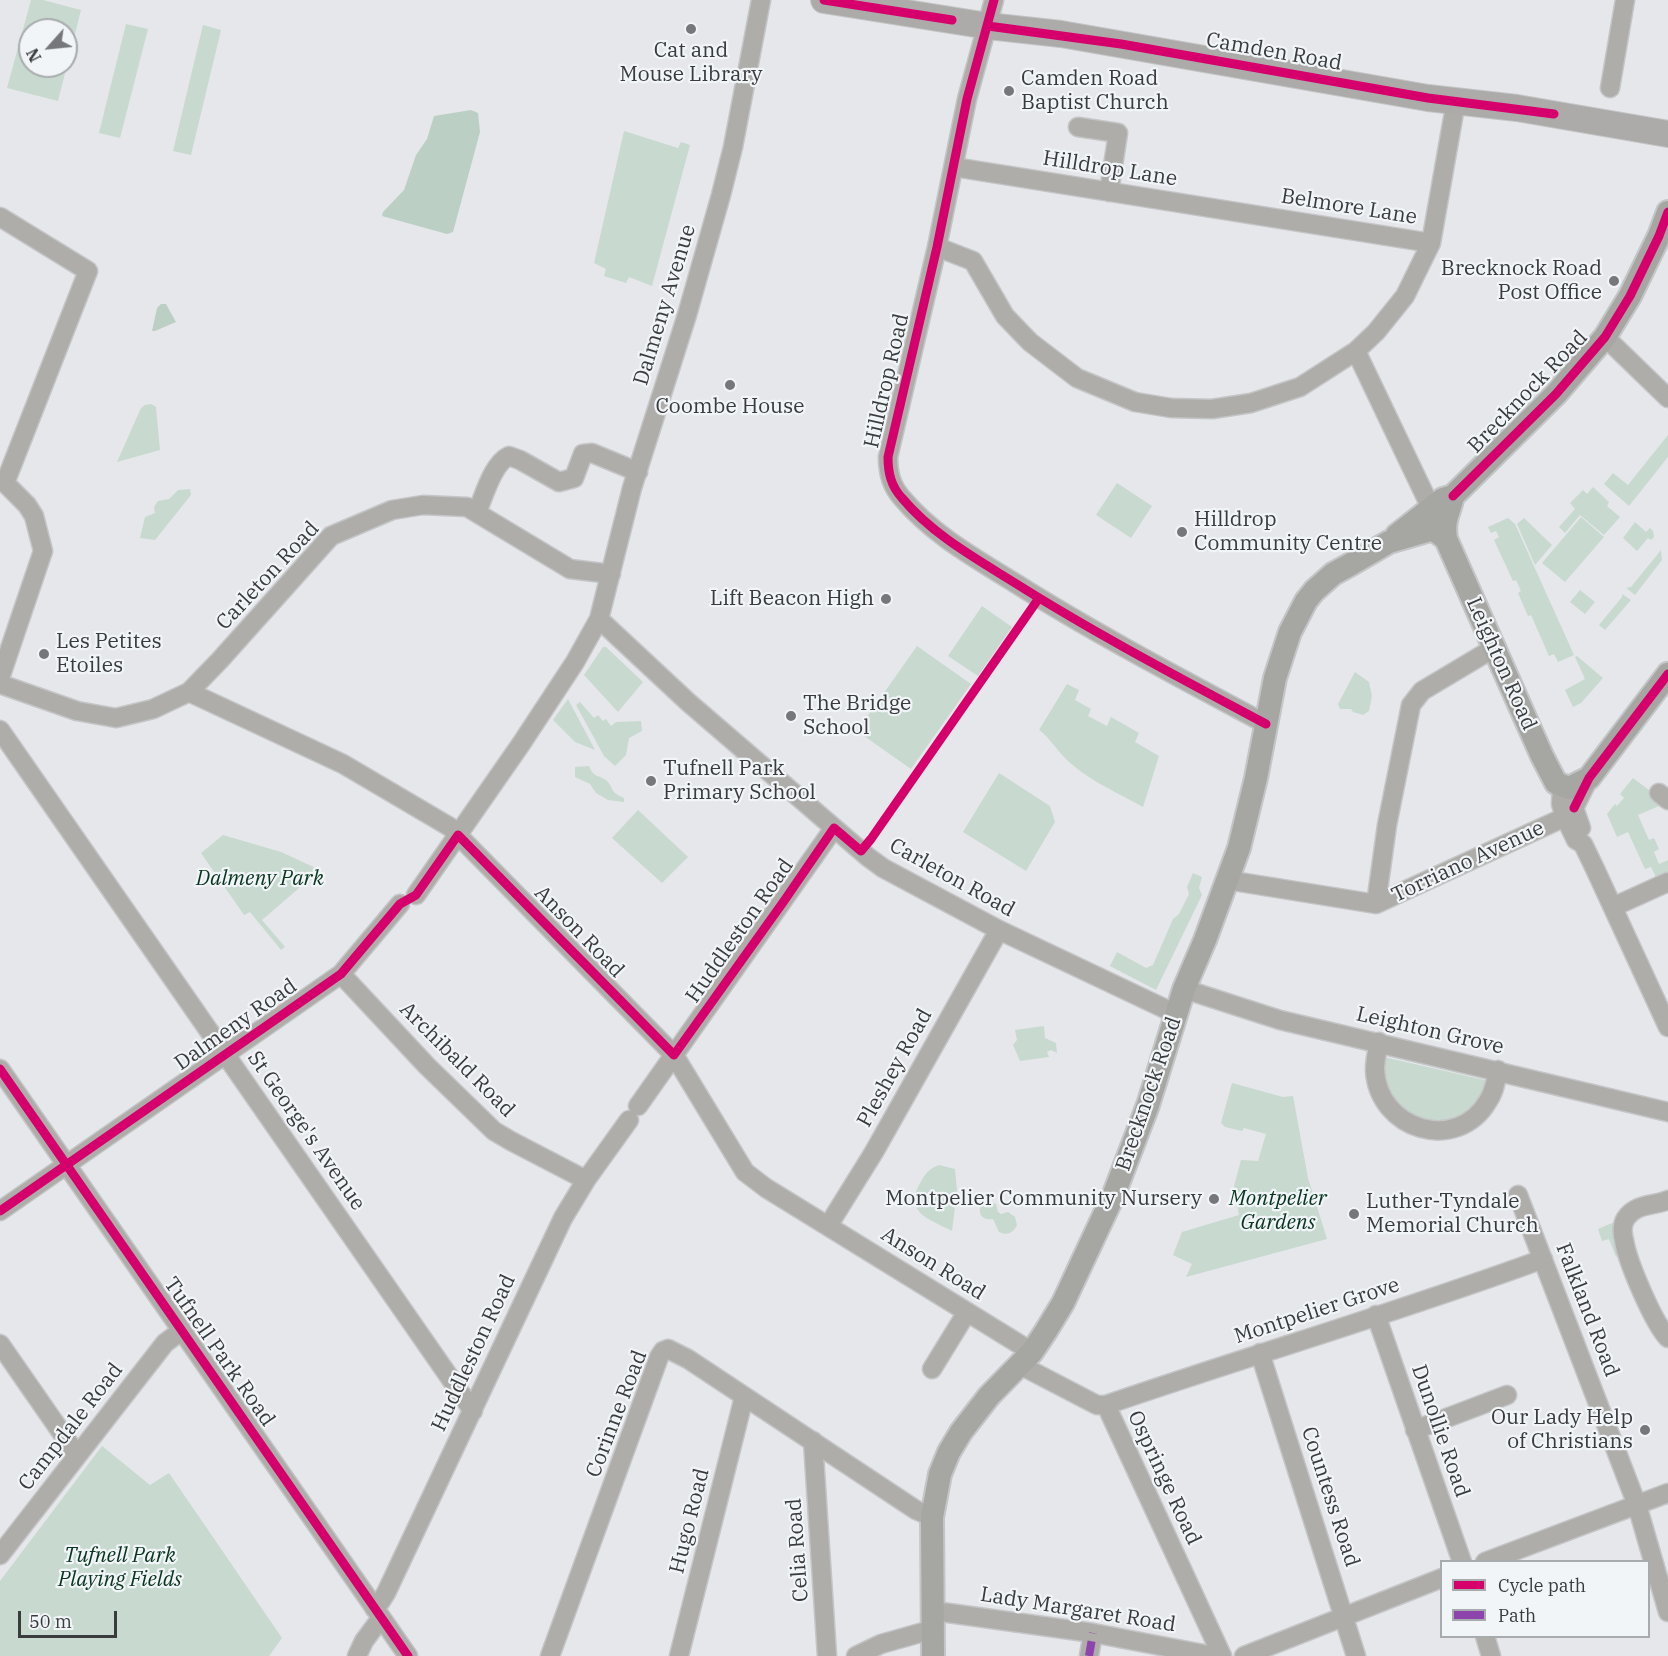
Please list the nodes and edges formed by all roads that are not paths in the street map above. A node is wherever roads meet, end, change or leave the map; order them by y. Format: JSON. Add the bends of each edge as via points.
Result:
{"nodes":[{"id":1,"x":761,"y":0,"type":"edge"},
{"id":2,"x":824,"y":0,"type":"edge"},
{"id":3,"x":994,"y":0,"type":"edge"},
{"id":4,"x":1625,"y":0,"type":"edge"},
{"id":5,"x":988,"y":26,"type":"junction"},
{"id":6,"x":1610,"y":88,"type":"dead end"},
{"id":7,"x":1456,"y":101,"type":"junction"},
{"id":8,"x":1078,"y":127,"type":"dead end"},
{"id":9,"x":1668,"y":134,"type":"edge"},
{"id":10,"x":954,"y":167,"type":"junction"},
{"id":11,"x":1109,"y":192,"type":"junction"},
{"id":12,"x":1668,"y":212,"type":"edge"},
{"id":13,"x":1259,"y":216,"type":"joint"},
{"id":14,"x":0,"y":217,"type":"edge"},
{"id":15,"x":1431,"y":243,"type":"junction"},
{"id":16,"x":938,"y":247,"type":"junction"},
{"id":17,"x":1605,"y":338,"type":"junction"},
{"id":18,"x":1356,"y":351,"type":"junction"},
{"id":19,"x":1668,"y":398,"type":"edge"},
{"id":20,"x":638,"y":472,"type":"junction"},
{"id":21,"x":3,"y":482,"type":"edge"},
{"id":22,"x":1453,"y":496,"type":"junction"},
{"id":23,"x":1431,"y":508,"type":"junction"},
{"id":24,"x":477,"y":512,"type":"junction"},
{"id":25,"x":1446,"y":539,"type":"junction"},
{"id":26,"x":1389,"y":542,"type":"junction"},
{"id":27,"x":610,"y":574,"type":"junction"},
{"id":28,"x":599,"y":619,"type":"junction"},
{"id":29,"x":1494,"y":648,"type":"junction"},
{"id":30,"x":0,"y":678,"type":"edge"},
{"id":31,"x":1667,"y":678,"type":"edge"},
{"id":32,"x":0,"y":684,"type":"edge"},
{"id":33,"x":189,"y":692,"type":"junction"},
{"id":34,"x":1266,"y":724,"type":"junction"},
{"id":35,"x":0,"y":730,"type":"edge"},
{"id":36,"x":1589,"y":778,"type":"junction"},
{"id":37,"x":1562,"y":786,"type":"junction"},
{"id":38,"x":1565,"y":817,"type":"junction"},
{"id":39,"x":834,"y":828,"type":"junction"},
{"id":40,"x":458,"y":835,"type":"junction"},
{"id":41,"x":1583,"y":844,"type":"junction"},
{"id":42,"x":1227,"y":880,"type":"junction"},
{"id":43,"x":1668,"y":882,"type":"edge"},
{"id":44,"x":1376,"y":904,"type":"junction"},
{"id":45,"x":1613,"y":907,"type":"junction"},
{"id":46,"x":999,"y":930,"type":"junction"},
{"id":47,"x":341,"y":974,"type":"junction"},
{"id":48,"x":1184,"y":989,"type":"junction"},
{"id":49,"x":1176,"y":1014,"type":"junction"},
{"id":50,"x":1667,"y":1023,"type":"edge"},
{"id":51,"x":1379,"y":1042,"type":"junction"},
{"id":52,"x":225,"y":1055,"type":"junction"},
{"id":53,"x":674,"y":1055,"type":"junction"},
{"id":54,"x":0,"y":1069,"type":"edge"},
{"id":55,"x":1498,"y":1070,"type":"junction"},
{"id":56,"x":1668,"y":1112,"type":"edge"},
{"id":57,"x":67,"y":1165,"type":"junction"},
{"id":58,"x":586,"y":1180,"type":"junction"},
{"id":59,"x":1518,"y":1195,"type":"dead end"},
{"id":60,"x":1668,"y":1200,"type":"edge"},
{"id":61,"x":0,"y":1211,"type":"edge"},
{"id":62,"x":828,"y":1226,"type":"junction"},
{"id":63,"x":1543,"y":1259,"type":"junction"},
{"id":64,"x":967,"y":1312,"type":"junction"},
{"id":65,"x":1376,"y":1315,"type":"junction"},
{"id":66,"x":181,"y":1331,"type":"junction"},
{"id":67,"x":1668,"y":1338,"type":"edge"},
{"id":68,"x":0,"y":1344,"type":"edge"},
{"id":69,"x":1260,"y":1353,"type":"junction"},
{"id":70,"x":1026,"y":1359,"type":"junction"},
{"id":71,"x":932,"y":1369,"type":"dead end"},
{"id":72,"x":1506,"y":1395,"type":"dead end"},
{"id":73,"x":744,"y":1397,"type":"junction"},
{"id":74,"x":1106,"y":1405,"type":"junction"},
{"id":75,"x":473,"y":1411,"type":"junction"},
{"id":76,"x":1415,"y":1430,"type":"junction"},
{"id":77,"x":813,"y":1441,"type":"junction"},
{"id":78,"x":77,"y":1455,"type":"junction"},
{"id":79,"x":1668,"y":1493,"type":"edge"},
{"id":80,"x":1637,"y":1505,"type":"junction"},
{"id":81,"x":932,"y":1517,"type":"junction"},
{"id":82,"x":0,"y":1555,"type":"edge"},
{"id":83,"x":1461,"y":1560,"type":"edge"},
{"id":84,"x":1490,"y":1560,"type":"edge"},
{"id":85,"x":1440,"y":1579,"type":"edge"},
{"id":86,"x":1668,"y":1612,"type":"edge"},
{"id":87,"x":378,"y":1613,"type":"junction"},
{"id":88,"x":1345,"y":1617,"type":"junction"},
{"id":89,"x":934,"y":1620,"type":"junction"},
{"id":90,"x":1093,"y":1633,"type":"junction"},
{"id":91,"x":1486,"y":1638,"type":"edge"},
{"id":92,"x":357,"y":1656,"type":"edge"},
{"id":93,"x":408,"y":1656,"type":"edge"},
{"id":94,"x":550,"y":1656,"type":"edge"},
{"id":95,"x":679,"y":1656,"type":"edge"},
{"id":96,"x":827,"y":1656,"type":"edge"},
{"id":97,"x":856,"y":1656,"type":"edge"},
{"id":98,"x":933,"y":1656,"type":"edge"},
{"id":99,"x":1089,"y":1656,"type":"edge"},
{"id":100,"x":1214,"y":1656,"type":"edge"},
{"id":101,"x":1222,"y":1656,"type":"edge"},
{"id":102,"x":1244,"y":1656,"type":"edge"},
{"id":103,"x":1356,"y":1656,"type":"edge"},
{"id":104,"x":1491,"y":1656,"type":"edge"}],
"edges":[{"from":1,"to":20,"type":"street","name":"Dalmeny Avenue","via":[[721,195]]},
{"from":2,"to":5,"type":"highway","name":"Camden Road"},
{"from":3,"to":5,"type":"street","name":"Hilldrop Road"},
{"from":4,"to":6,"type":"street"},
{"from":5,"to":7,"type":"highway","name":"Camden Road","via":[[1121,44]]},
{"from":5,"to":10,"type":"street","name":"Hilldrop Road"},
{"from":7,"to":9,"type":"highway","name":"Camden Road"},
{"from":7,"to":15,"type":"street"},
{"from":8,"to":11,"type":"street","via":[[1118,133]]},
{"from":10,"to":11,"type":"street","name":"Hilldrop Lane"},
{"from":10,"to":16,"type":"street","name":"Hilldrop Road"},
{"from":11,"to":13,"type":"street","name":"Hilldrop Lane"},
{"from":12,"to":17,"type":"main road","name":"Brecknock Road","via":[[1630,296]]},
{"from":13,"to":15,"type":"street","name":"Belmore Lane"},
{"from":14,"to":21,"type":"street","via":[[88,271]]},
{"from":15,"to":18,"type":"street","via":[[1406,296]]},
{"from":16,"to":18,"type":"street","via":[[973,261],[1005,316],[1030,342],[1077,378],[1135,402],[1198,410],[1251,403],[1300,387]]},
{"from":16,"to":34,"type":"street","name":"Hilldrop Road","via":[[888,457],[888,472],[897,492],[923,521],[980,561],[1060,611]]},
{"from":17,"to":19,"type":"street"},
{"from":17,"to":22,"type":"main road","name":"Brecknock Road","via":[[1556,394]]},
{"from":18,"to":23,"type":"street"},
{"from":20,"to":24,"type":"street","via":[[592,453],[583,454],[574,478],[559,482],[509,456],[502,459],[494,472]]},
{"from":20,"to":27,"type":"street","name":"Dalmeny Avenue"},
{"from":21,"to":30,"type":"street","via":[[34,516],[43,551]]},
{"from":22,"to":23,"type":"main road","name":"Brecknock Road"},
{"from":22,"to":25,"type":"main road","via":[[1444,524]]},
{"from":23,"to":26,"type":"main road","name":"Brecknock Road"},
{"from":24,"to":27,"type":"street","name":"Carleton Road","via":[[570,569]]},
{"from":24,"to":33,"type":"street","name":"Carleton Road","via":[[467,507],[423,505],[392,510],[331,537]]},
{"from":25,"to":26,"type":"main road","name":"Brecknock Road","via":[[1430,530]]},
{"from":25,"to":29,"type":"main road","name":"Leighton Road"},
{"from":26,"to":34,"type":"main road","name":"Brecknock Road","via":[[1333,574],[1306,601],[1283,648]]},
{"from":27,"to":28,"type":"street","name":"Dalmeny Avenue"},
{"from":28,"to":39,"type":"street","name":"Carleton Road"},
{"from":28,"to":40,"type":"street","name":"Dalmeny Road","via":[[535,723]]},
{"from":29,"to":37,"type":"main road","name":"Leighton Road","via":[[1549,771]]},
{"from":29,"to":44,"type":"street","via":[[1422,690],[1411,705]]},
{"from":31,"to":36,"type":"main road"},
{"from":32,"to":33,"type":"street","name":"Carleton Road","via":[[77,711],[116,718],[153,709]]},
{"from":33,"to":40,"type":"street","name":"Anson Road","via":[[343,764]]},
{"from":34,"to":42,"type":"main road","name":"Brecknock Road","via":[[1244,829]]},
{"from":35,"to":52,"type":"street","name":"St George's Avenue"},
{"from":36,"to":37,"type":"main road","via":[[1569,788]]},
{"from":36,"to":41,"type":"street","via":[[1574,808],[1585,836]]},
{"from":37,"to":38,"type":"street"},
{"from":38,"to":41,"type":"street","via":[[1576,840]]},
{"from":38,"to":44,"type":"street","name":"Torriano Avenue"},
{"from":39,"to":46,"type":"street","name":"Carleton Road","via":[[884,868]]},
{"from":39,"to":53,"type":"street","name":"Huddleston Road"},
{"from":40,"to":47,"type":"street","name":"Dalmeny Road","via":[[408,900]]},
{"from":40,"to":53,"type":"street","name":"Anson Road"},
{"from":41,"to":45,"type":"street"},
{"from":42,"to":44,"type":"street","name":"Torriano Avenue"},
{"from":42,"to":48,"type":"main road","name":"Brecknock Road"},
{"from":43,"to":45,"type":"street"},
{"from":45,"to":50,"type":"street"},
{"from":46,"to":49,"type":"street","name":"Carleton Road"},
{"from":46,"to":62,"type":"street","name":"Pleshey Road"},
{"from":47,"to":52,"type":"street","name":"Dalmeny Road"},
{"from":47,"to":58,"type":"street","name":"Archibald Road","via":[[488,1125]]},
{"from":48,"to":49,"type":"main road","name":"Brecknock Road"},
{"from":48,"to":51,"type":"street","name":"Leighton Grove","via":[[1280,1020]]},
{"from":49,"to":70,"type":"main road","name":"Brecknock Road","via":[[1148,1105],[1114,1194],[1063,1303]]},
{"from":51,"to":55,"type":"street","name":"Leighton Grove"},
{"from":51,"to":55,"type":"street","via":[[1375,1069],[1382,1095],[1398,1117],[1419,1128],[1443,1130],[1469,1121],[1489,1100]]},
{"from":52,"to":57,"type":"street","name":"Dalmeny Road"},
{"from":52,"to":75,"type":"street","name":"St George's Avenue"},
{"from":53,"to":58,"type":"street","name":"Huddleston Road"},
{"from":53,"to":62,"type":"street","name":"Anson Road","via":[[745,1172]]},
{"from":54,"to":57,"type":"street","name":"Tufnell Park Road"},
{"from":55,"to":56,"type":"street","name":"Leighton Grove"},
{"from":57,"to":61,"type":"street","name":"Dalmeny Road"},
{"from":57,"to":66,"type":"street","name":"Tufnell Park Road"},
{"from":58,"to":75,"type":"street","name":"Huddleston Road","via":[[533,1279]]},
{"from":59,"to":63,"type":"street","name":"Falkland Road"},
{"from":60,"to":67,"type":"street","via":[[1630,1213],[1623,1226],[1623,1238],[1658,1325]]},
{"from":62,"to":64,"type":"street","name":"Anson Road"},
{"from":63,"to":65,"type":"street","name":"Montpelier Grove"},
{"from":63,"to":80,"type":"street","name":"Falkland Road"},
{"from":64,"to":70,"type":"street","name":"Anson Road"},
{"from":64,"to":71,"type":"street"},
{"from":65,"to":69,"type":"street","name":"Montpelier Grove"},
{"from":65,"to":76,"type":"street","name":"Dunollie Road"},
{"from":66,"to":78,"type":"street","name":"Campdale Road","via":[[165,1343]]},
{"from":66,"to":87,"type":"street","name":"Tufnell Park Road"},
{"from":68,"to":78,"type":"street"},
{"from":69,"to":74,"type":"street","name":"Montpelier Grove"},
{"from":69,"to":88,"type":"street","name":"Countess Road"},
{"from":70,"to":74,"type":"street","name":"Ospringe Road","via":[[1096,1405]]},
{"from":70,"to":81,"type":"main road","name":"Brecknock Road","via":[[989,1396],[950,1450],[940,1474]]},
{"from":72,"to":76,"type":"street"},
{"from":73,"to":77,"type":"street","name":"Corinne Road"},
{"from":73,"to":94,"type":"street","name":"Corinne Road","via":[[675,1351],[663,1351]]},
{"from":73,"to":95,"type":"street","name":"Hugo Road"},
{"from":74,"to":101,"type":"street","name":"Ospringe Road"},
{"from":75,"to":87,"type":"street","name":"Huddleston Road"},
{"from":76,"to":83,"type":"street","name":"Dunollie Road"},
{"from":77,"to":81,"type":"street","name":"Corinne Road"},
{"from":77,"to":96,"type":"street","name":"Celia Road"},
{"from":78,"to":82,"type":"street","name":"Campdale Road"},
{"from":79,"to":80,"type":"street"},
{"from":80,"to":84,"type":"street"},
{"from":80,"to":86,"type":"street","name":"Falkland Road"},
{"from":81,"to":89,"type":"main road","name":"Brecknock Road"},
{"from":85,"to":88,"type":"street"},
{"from":87,"to":92,"type":"street","name":"Huddleston Road"},
{"from":87,"to":93,"type":"street","name":"Tufnell Park Road"},
{"from":88,"to":102,"type":"street"},
{"from":88,"to":103,"type":"street","name":"Countess Road"},
{"from":89,"to":90,"type":"street","name":"Lady Margaret Road"},
{"from":89,"to":97,"type":"street","name":"Lady Margaret Road"},
{"from":89,"to":98,"type":"main road","name":"Brecknock Road"},
{"from":90,"to":99,"type":"street"},
{"from":90,"to":100,"type":"street","name":"Lady Margaret Road"},
{"from":91,"to":104,"type":"street"}]}
